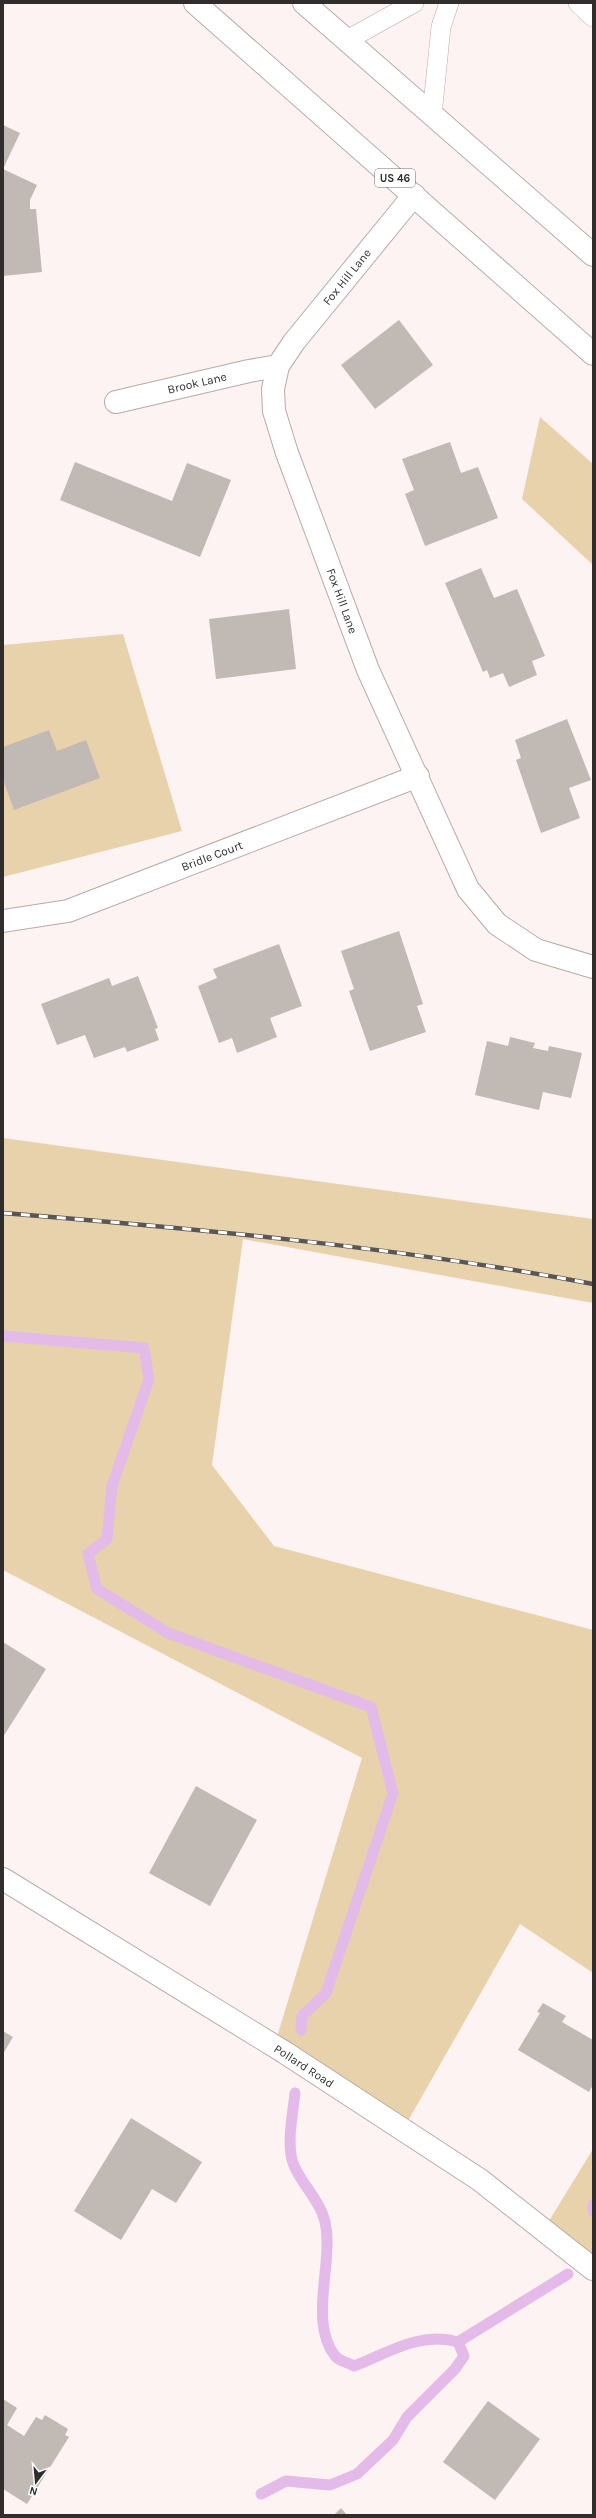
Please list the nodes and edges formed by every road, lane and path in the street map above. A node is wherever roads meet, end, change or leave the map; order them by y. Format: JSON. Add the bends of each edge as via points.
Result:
{"nodes":[{"id":1,"x":195,"y":3,"type":"edge"},
{"id":2,"x":304,"y":3,"type":"edge"},
{"id":3,"x":414,"y":3,"type":"edge"},
{"id":4,"x":449,"y":3,"type":"edge"},
{"id":5,"x":578,"y":3,"type":"edge"},
{"id":6,"x":593,"y":17,"type":"edge"},
{"id":7,"x":347,"y":40,"type":"junction"},
{"id":8,"x":432,"y":115,"type":"junction"},
{"id":9,"x":414,"y":195,"type":"junction"},
{"id":10,"x":593,"y":255,"type":"edge"},
{"id":11,"x":593,"y":354,"type":"edge"},
{"id":12,"x":278,"y":366,"type":"junction"},
{"id":13,"x":116,"y":402,"type":"dead end"},
{"id":14,"x":418,"y":776,"type":"junction"},
{"id":15,"x":3,"y":921,"type":"edge"},
{"id":16,"x":593,"y":967,"type":"edge"},
{"id":17,"x":3,"y":1879,"type":"edge"},
{"id":18,"x":593,"y":2269,"type":"edge"}],
"edges":[{"from":1,"to":9,"type":"main road","number":"US 46"},
{"from":2,"to":7,"type":"main road"},
{"from":3,"to":7,"type":"lane"},
{"from":4,"to":8,"type":"lane","via":[[441,27]]},
{"from":5,"to":6,"type":"lane"},
{"from":7,"to":8,"type":"main road"},
{"from":8,"to":10,"type":"main road"},
{"from":9,"to":11,"type":"main road","number":"US 46"},
{"from":9,"to":12,"type":"main road","name":"Fox Hill Lane","via":[[294,342]]},
{"from":12,"to":13,"type":"main road","name":"Brook Lane"},
{"from":12,"to":14,"type":"main road","name":"Fox Hill Lane","via":[[273,389],[274,411],[287,453],[368,670]]},
{"from":14,"to":15,"type":"main road","name":"Bridle Court","via":[[68,912]]},
{"from":14,"to":16,"type":"main road","name":"Fox Hill Lane","via":[[468,889],[497,924],[536,950]]},
{"from":17,"to":18,"type":"main road","name":"Pollard Road","via":[[284,2052],[480,2180]]}]}
